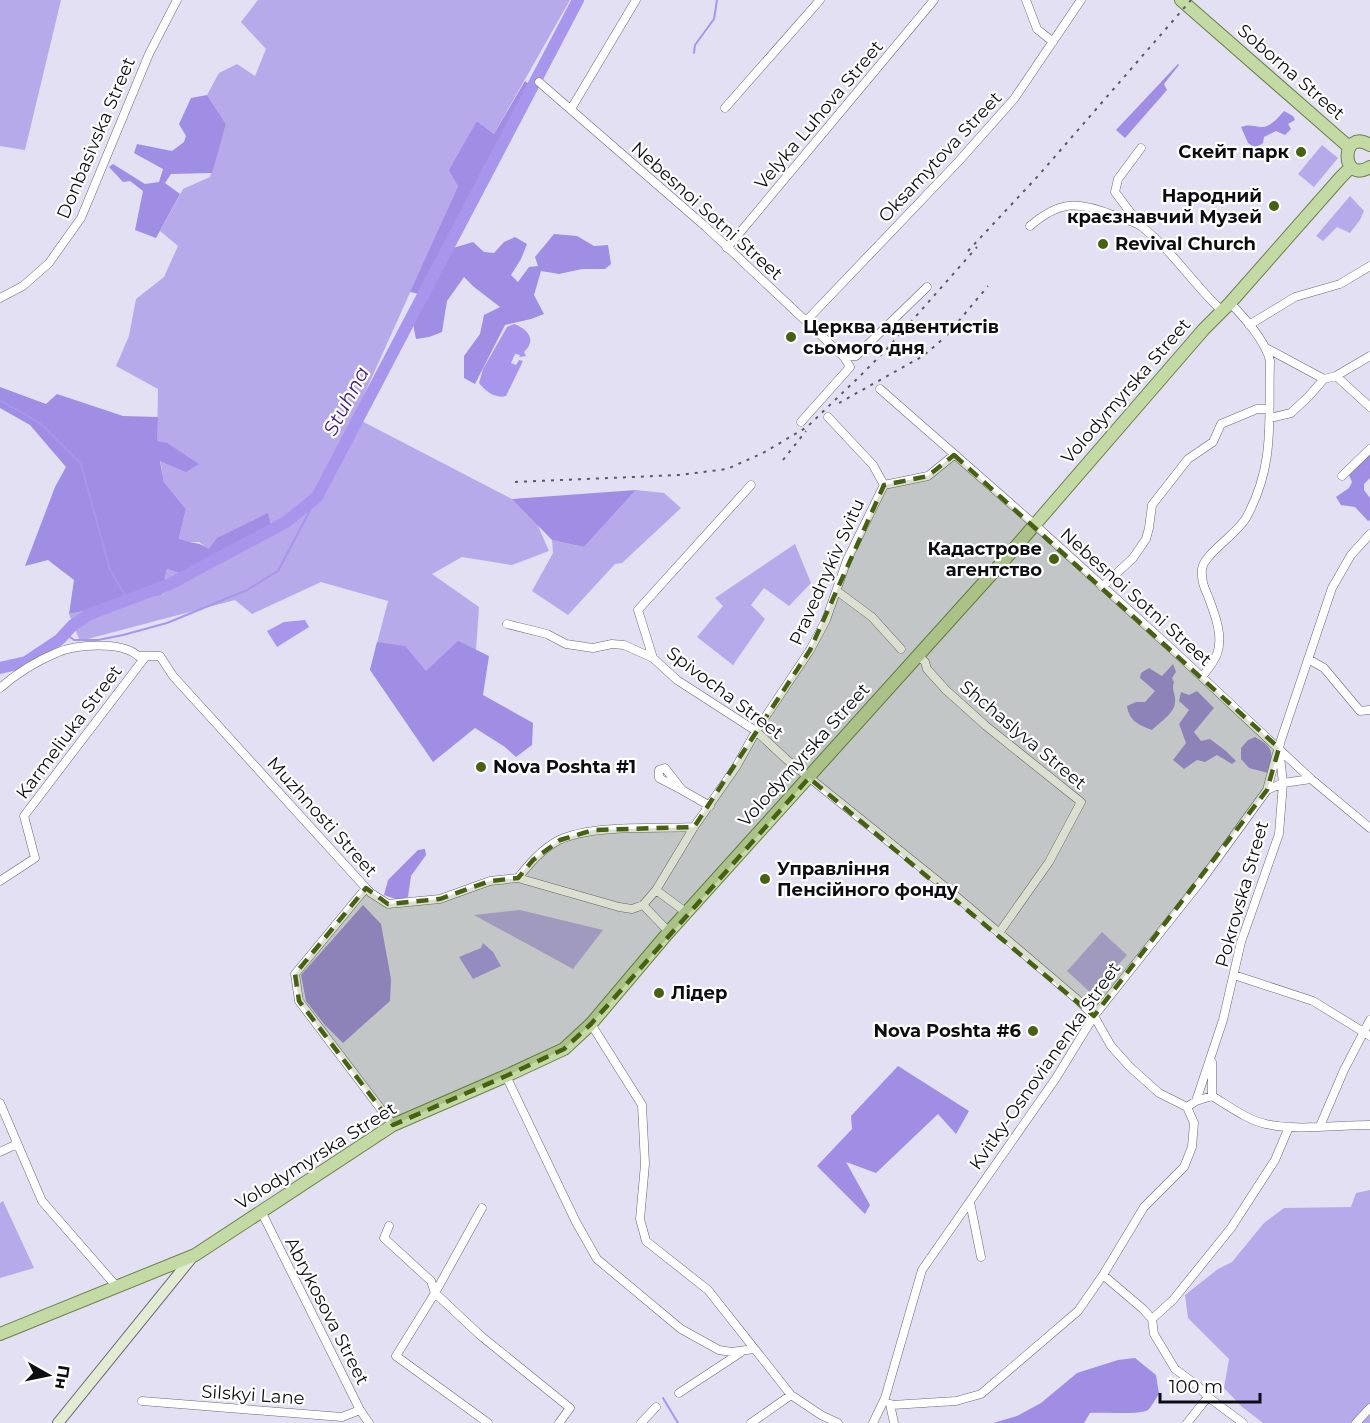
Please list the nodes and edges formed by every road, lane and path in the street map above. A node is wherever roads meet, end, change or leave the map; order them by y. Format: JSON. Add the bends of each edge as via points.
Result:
{"nodes":[{"id":1,"x":177,"y":0,"type":"edge"},
{"id":2,"x":636,"y":0,"type":"edge"},
{"id":3,"x":820,"y":0,"type":"edge"},
{"id":4,"x":934,"y":0,"type":"edge"},
{"id":5,"x":1026,"y":0,"type":"edge"},
{"id":6,"x":1081,"y":0,"type":"edge"},
{"id":7,"x":1182,"y":0,"type":"edge"},
{"id":8,"x":1053,"y":42,"type":"junction"},
{"id":9,"x":539,"y":82,"type":"dead end"},
{"id":10,"x":725,"y":108,"type":"dead end"},
{"id":11,"x":571,"y":109,"type":"junction"},
{"id":12,"x":1370,"y":145,"type":"edge"},
{"id":13,"x":1349,"y":147,"type":"junction"},
{"id":14,"x":1142,"y":148,"type":"dead end"},
{"id":15,"x":1351,"y":167,"type":"junction"},
{"id":16,"x":1370,"y":167,"type":"edge"},
{"id":17,"x":1140,"y":225,"type":"junction"},
{"id":18,"x":1030,"y":226,"type":"dead end"},
{"id":19,"x":727,"y":248,"type":"junction"},
{"id":20,"x":1370,"y":266,"type":"edge"},
{"id":21,"x":927,"y":287,"type":"dead end"},
{"id":22,"x":1,"y":296,"type":"edge"},
{"id":23,"x":1226,"y":307,"type":"junction"},
{"id":24,"x":806,"y":321,"type":"junction"},
{"id":25,"x":1249,"y":325,"type":"junction"},
{"id":26,"x":1268,"y":349,"type":"junction"},
{"id":27,"x":1370,"y":356,"type":"edge"},
{"id":28,"x":844,"y":357,"type":"junction"},
{"id":29,"x":1336,"y":376,"type":"junction"},
{"id":30,"x":1324,"y":379,"type":"junction"},
{"id":31,"x":880,"y":389,"type":"dead end"},
{"id":32,"x":1370,"y":407,"type":"edge"},
{"id":33,"x":1269,"y":414,"type":"junction"},
{"id":34,"x":828,"y":417,"type":"dead end"},
{"id":35,"x":801,"y":422,"type":"dead end"},
{"id":36,"x":1370,"y":449,"type":"edge"},
{"id":37,"x":954,"y":455,"type":"junction"},
{"id":38,"x":1342,"y":476,"type":"dead end"},
{"id":39,"x":750,"y":485,"type":"dead end"},
{"id":40,"x":884,"y":485,"type":"junction"},
{"id":41,"x":1035,"y":525,"type":"junction"},
{"id":42,"x":1368,"y":540,"type":"edge"},
{"id":43,"x":1102,"y":587,"type":"junction"},
{"id":44,"x":837,"y":591,"type":"junction"},
{"id":45,"x":507,"y":624,"type":"dead end"},
{"id":46,"x":901,"y":649,"type":"dead end"},
{"id":47,"x":918,"y":655,"type":"junction"},
{"id":48,"x":146,"y":656,"type":"junction"},
{"id":49,"x":653,"y":658,"type":"junction"},
{"id":50,"x":1308,"y":659,"type":"junction"},
{"id":51,"x":1202,"y":677,"type":"junction"},
{"id":52,"x":0,"y":688,"type":"edge"},
{"id":53,"x":1370,"y":710,"type":"edge"},
{"id":54,"x":756,"y":731,"type":"junction"},
{"id":55,"x":1279,"y":748,"type":"junction"},
{"id":56,"x":809,"y":777,"type":"junction"},
{"id":57,"x":1311,"y":779,"type":"junction"},
{"id":58,"x":1283,"y":783,"type":"junction"},
{"id":59,"x":682,"y":790,"type":"dead end"},
{"id":60,"x":1268,"y":790,"type":"junction"},
{"id":61,"x":710,"y":806,"type":"junction"},
{"id":62,"x":694,"y":827,"type":"junction"},
{"id":63,"x":1370,"y":828,"type":"edge"},
{"id":64,"x":518,"y":878,"type":"junction"},
{"id":65,"x":0,"y":881,"type":"edge"},
{"id":66,"x":366,"y":888,"type":"junction"},
{"id":67,"x":656,"y":890,"type":"junction"},
{"id":68,"x":643,"y":905,"type":"junction"},
{"id":69,"x":687,"y":913,"type":"junction"},
{"id":70,"x":669,"y":932,"type":"junction"},
{"id":71,"x":999,"y":933,"type":"junction"},
{"id":72,"x":1234,"y":975,"type":"junction"},
{"id":73,"x":1094,"y":1016,"type":"junction"},
{"id":74,"x":1370,"y":1020,"type":"edge"},
{"id":75,"x":591,"y":1024,"type":"junction"},
{"id":76,"x":1366,"y":1034,"type":"edge"},
{"id":77,"x":1212,"y":1054,"type":"junction"},
{"id":78,"x":506,"y":1076,"type":"junction"},
{"id":79,"x":1212,"y":1096,"type":"junction"},
{"id":80,"x":1196,"y":1101,"type":"junction"},
{"id":81,"x":0,"y":1103,"type":"edge"},
{"id":82,"x":1187,"y":1107,"type":"junction"},
{"id":83,"x":393,"y":1125,"type":"junction"},
{"id":84,"x":1370,"y":1125,"type":"edge"},
{"id":85,"x":1289,"y":1126,"type":"junction"},
{"id":86,"x":1320,"y":1126,"type":"junction"},
{"id":87,"x":16,"y":1144,"type":"junction"},
{"id":88,"x":0,"y":1152,"type":"edge"},
{"id":89,"x":970,"y":1202,"type":"junction"},
{"id":90,"x":482,"y":1208,"type":"dead end"},
{"id":91,"x":261,"y":1211,"type":"junction"},
{"id":92,"x":389,"y":1226,"type":"dead end"},
{"id":93,"x":195,"y":1255,"type":"junction"},
{"id":94,"x":981,"y":1257,"type":"dead end"},
{"id":95,"x":1103,"y":1275,"type":"junction"},
{"id":96,"x":117,"y":1287,"type":"junction"},
{"id":97,"x":435,"y":1293,"type":"junction"},
{"id":98,"x":1152,"y":1319,"type":"junction"},
{"id":99,"x":0,"y":1334,"type":"edge"},
{"id":100,"x":753,"y":1349,"type":"junction"},
{"id":101,"x":743,"y":1350,"type":"junction"},
{"id":102,"x":679,"y":1393,"type":"dead end"},
{"id":103,"x":791,"y":1395,"type":"junction"},
{"id":104,"x":1208,"y":1397,"type":"junction"},
{"id":105,"x":885,"y":1398,"type":"junction"},
{"id":106,"x":142,"y":1401,"type":"dead end"},
{"id":107,"x":892,"y":1405,"type":"junction"},
{"id":108,"x":656,"y":1407,"type":"dead end"},
{"id":109,"x":1370,"y":1408,"type":"edge"},
{"id":110,"x":360,"y":1410,"type":"junction"},
{"id":111,"x":58,"y":1423,"type":"edge"},
{"id":112,"x":369,"y":1423,"type":"edge"},
{"id":113,"x":488,"y":1423,"type":"edge"},
{"id":114,"x":559,"y":1423,"type":"edge"},
{"id":115,"x":641,"y":1423,"type":"edge"},
{"id":116,"x":751,"y":1423,"type":"edge"},
{"id":117,"x":838,"y":1423,"type":"edge"},
{"id":118,"x":873,"y":1423,"type":"edge"},
{"id":119,"x":894,"y":1423,"type":"edge"},
{"id":120,"x":1187,"y":1423,"type":"edge"},
{"id":121,"x":1243,"y":1423,"type":"edge"},
{"id":122,"x":1356,"y":1423,"type":"edge"}],
"edges":[{"from":1,"to":22,"type":"street","name":"Donbasivska Street","via":[[149,54],[81,218],[49,264],[23,286]]},
{"from":2,"to":11,"type":"street"},
{"from":3,"to":10,"type":"street"},
{"from":4,"to":19,"type":"street","name":"Velyka Luhova Street"},
{"from":5,"to":8,"type":"street","via":[[1036,29]]},
{"from":6,"to":8,"type":"street","name":"Oksamytova Street"},
{"from":7,"to":13,"type":"main road","name":"Soborna Street"},
{"from":8,"to":24,"type":"street","name":"Oksamytova Street","via":[[1014,99]]},
{"from":9,"to":11,"type":"street","name":"Nebesnoi Sotni Street"},
{"from":11,"to":19,"type":"street","name":"Nebesnoi Sotni Street"},
{"from":12,"to":13,"type":"main road","via":[[1357,142]]},
{"from":13,"to":15,"type":"main road","via":[[1346,157]]},
{"from":14,"to":17,"type":"street","via":[[1118,179],[1115,192]]},
{"from":15,"to":16,"type":"main road"},
{"from":15,"to":23,"type":"main road","name":"Volodymyrska Street"},
{"from":17,"to":18,"type":"street","via":[[1090,207],[1071,206],[1058,207]]},
{"from":17,"to":23,"type":"street"},
{"from":19,"to":24,"type":"street","name":"Nebesnoi Sotni Street"},
{"from":20,"to":25,"type":"street","via":[[1340,284],[1295,297]]},
{"from":21,"to":28,"type":"street","via":[[856,356]]},
{"from":23,"to":25,"type":"street","via":[[1240,312]]},
{"from":23,"to":41,"type":"main road","name":"Volodymyrska Street"},
{"from":24,"to":28,"type":"street","name":"Nebesnoi Sotni Street"},
{"from":25,"to":26,"type":"street"},
{"from":26,"to":30,"type":"street"},
{"from":26,"to":33,"type":"street"},
{"from":27,"to":29,"type":"street"},
{"from":28,"to":35,"type":"street","name":"Nebesnoi Sotni Street","via":[[850,366]]},
{"from":29,"to":30,"type":"street"},
{"from":29,"to":32,"type":"street"},
{"from":30,"to":33,"type":"street","via":[[1291,413]]},
{"from":31,"to":37,"type":"street","name":"Nebesnoi Sotni Street"},
{"from":33,"to":43,"type":"street","via":[[1257,410],[1221,424],[1213,442],[1188,459],[1152,505],[1146,539],[1133,558]]},
{"from":33,"to":51,"type":"street","via":[[1268,461],[1262,483],[1238,530],[1206,558],[1203,566],[1202,584],[1217,624],[1219,642],[1218,652]]},
{"from":34,"to":40,"type":"street","name":"Pravednykiv Svitu","via":[[873,465]]},
{"from":36,"to":38,"type":"street"},
{"from":37,"to":40,"type":"street","via":[[928,476]]},
{"from":37,"to":41,"type":"street","name":"Nebesnoi Sotni Street"},
{"from":39,"to":49,"type":"street","name":"Spivocha Street","via":[[638,610]]},
{"from":40,"to":44,"type":"street","name":"Pravednykiv Svitu","via":[[847,560]]},
{"from":41,"to":43,"type":"street","name":"Nebesnoi Sotni Street"},
{"from":41,"to":47,"type":"main road","name":"Volodymyrska Street"},
{"from":42,"to":50,"type":"street","name":"Pokrovska Street","via":[[1351,555],[1332,588]]},
{"from":43,"to":51,"type":"street","name":"Nebesnoi Sotni Street"},
{"from":44,"to":46,"type":"street","via":[[872,617]]},
{"from":44,"to":54,"type":"street","name":"Pravednykiv Svitu","via":[[810,650]]},
{"from":45,"to":49,"type":"street","via":[[547,633],[566,644],[593,648],[624,645]]},
{"from":47,"to":56,"type":"main road","name":"Volodymyrska Street"},
{"from":47,"to":71,"type":"street","name":"Shchaslyva Street","via":[[946,690],[1081,802],[1049,862]]},
{"from":48,"to":52,"type":"street","via":[[123,647],[103,646],[57,652]]},
{"from":48,"to":65,"type":"street","name":"Karmeliuka Street","via":[[24,816],[35,858]]},
{"from":48,"to":66,"type":"street","name":"Muzhnosti Street","via":[[160,656],[173,676]]},
{"from":49,"to":54,"type":"street","name":"Spivocha Street","via":[[677,680]]},
{"from":50,"to":53,"type":"street","via":[[1324,668],[1360,711]]},
{"from":50,"to":55,"type":"street","name":"Pokrovska Street"},
{"from":51,"to":55,"type":"street","name":"Nebesnoi Sotni Street"},
{"from":54,"to":56,"type":"street","name":"Spivocha Street"},
{"from":54,"to":61,"type":"street","name":"Pravednykiv Svitu"},
{"from":55,"to":57,"type":"street","name":"Nebesnoi Sotni Street"},
{"from":55,"to":58,"type":"street","name":"Pokrovska Street"},
{"from":55,"to":60,"type":"street"},
{"from":56,"to":69,"type":"main road","name":"Volodymyrska Street"},
{"from":56,"to":71,"type":"street"},
{"from":57,"to":58,"type":"street","name":"Kvitky-Osnovianenka Street"},
{"from":57,"to":63,"type":"street","name":"Nebesnoi Sotni Street"},
{"from":58,"to":60,"type":"street","name":"Kvitky-Osnovianenka Street"},
{"from":58,"to":72,"type":"street","name":"Pokrovska Street","via":[[1279,834],[1240,942]]},
{"from":59,"to":61,"type":"street"},
{"from":60,"to":73,"type":"street","name":"Kvitky-Osnovianenka Street"},
{"from":61,"to":62,"type":"street","name":"Pravednykiv Svitu"},
{"from":62,"to":64,"type":"street","via":[[593,831],[560,840],[533,860]]},
{"from":62,"to":67,"type":"street","name":"Pravednykiv Svitu"},
{"from":64,"to":66,"type":"street","name":"Muzhnosti Street","via":[[490,881],[440,899],[388,904]]},
{"from":64,"to":68,"type":"street","name":"Muzhnosti Street","via":[[619,907],[632,909]]},
{"from":66,"to":83,"type":"street","via":[[295,974],[299,1001]]},
{"from":67,"to":68,"type":"street","name":"Pravednykiv Svitu"},
{"from":67,"to":69,"type":"street"},
{"from":68,"to":70,"type":"street"},
{"from":69,"to":70,"type":"main road","name":"Volodymyrska Street"},
{"from":70,"to":75,"type":"main road","name":"Volodymyrska Street"},
{"from":71,"to":73,"type":"street"},
{"from":72,"to":76,"type":"street","via":[[1307,999]]},
{"from":72,"to":77,"type":"street","name":"Pokrovska Street"},
{"from":73,"to":82,"type":"street","via":[[1111,1046],[1130,1067],[1159,1093]]},
{"from":73,"to":89,"type":"street","name":"Kvitky-Osnovianenka Street"},
{"from":74,"to":76,"type":"street"},
{"from":75,"to":78,"type":"main road","name":"Volodymyrska Street","via":[[564,1049]]},
{"from":75,"to":100,"type":"street","via":[[642,1105],[645,1164],[640,1219],[646,1241],[708,1290]]},
{"from":76,"to":86,"type":"street"},
{"from":77,"to":79,"type":"street"},
{"from":77,"to":80,"type":"street","name":"Pokrovska Street"},
{"from":78,"to":83,"type":"main road","name":"Volodymyrska Street"},
{"from":78,"to":101,"type":"street","via":[[597,1259],[681,1329],[719,1350]]},
{"from":79,"to":80,"type":"street"},
{"from":79,"to":85,"type":"street","via":[[1245,1116],[1266,1124]]},
{"from":80,"to":82,"type":"street"},
{"from":81,"to":87,"type":"street"},
{"from":82,"to":95,"type":"street","via":[[1194,1123],[1192,1148],[1184,1167],[1144,1208]]},
{"from":83,"to":91,"type":"main road","name":"Volodymyrska Street"},
{"from":84,"to":86,"type":"street"},
{"from":85,"to":86,"type":"street"},
{"from":85,"to":98,"type":"street","via":[[1275,1161],[1231,1228],[1173,1300]]},
{"from":87,"to":88,"type":"street"},
{"from":87,"to":96,"type":"street","via":[[42,1200]]},
{"from":89,"to":94,"type":"street"},
{"from":89,"to":105,"type":"street","name":"Kvitky-Osnovianenka Street","via":[[922,1270]]},
{"from":90,"to":97,"type":"street"},
{"from":91,"to":93,"type":"main road","name":"Volodymyrska Street"},
{"from":91,"to":110,"type":"street","name":"Abrykosova Street"},
{"from":92,"to":97,"type":"street","via":[[384,1238],[430,1281]]},
{"from":93,"to":96,"type":"main road","name":"Volodymyrska Street"},
{"from":93,"to":111,"type":"street","name":"Volodymyrska Street"},
{"from":95,"to":98,"type":"street"},
{"from":95,"to":107,"type":"street","via":[[1078,1311],[981,1394],[956,1401]]},
{"from":96,"to":99,"type":"main road","name":"Volodymyrska Street"},
{"from":97,"to":113,"type":"street","via":[[396,1356]]},
{"from":97,"to":114,"type":"street","via":[[570,1408]]},
{"from":98,"to":104,"type":"street","via":[[1154,1334],[1175,1369]]},
{"from":100,"to":101,"type":"street"},
{"from":100,"to":103,"type":"street"},
{"from":101,"to":102,"type":"street"},
{"from":103,"to":116,"type":"street"},
{"from":103,"to":117,"type":"street"},
{"from":104,"to":120,"type":"street"},
{"from":104,"to":121,"type":"street"},
{"from":105,"to":107,"type":"street"},
{"from":105,"to":118,"type":"street","name":"Kvitky-Osnovianenka Street"},
{"from":106,"to":110,"type":"street","name":"Silskyi Lane","via":[[342,1417]]},
{"from":107,"to":119,"type":"street"},
{"from":108,"to":115,"type":"street"},
{"from":109,"to":122,"type":"street"},
{"from":110,"to":112,"type":"street","name":"Abrykosova Street"}]}
